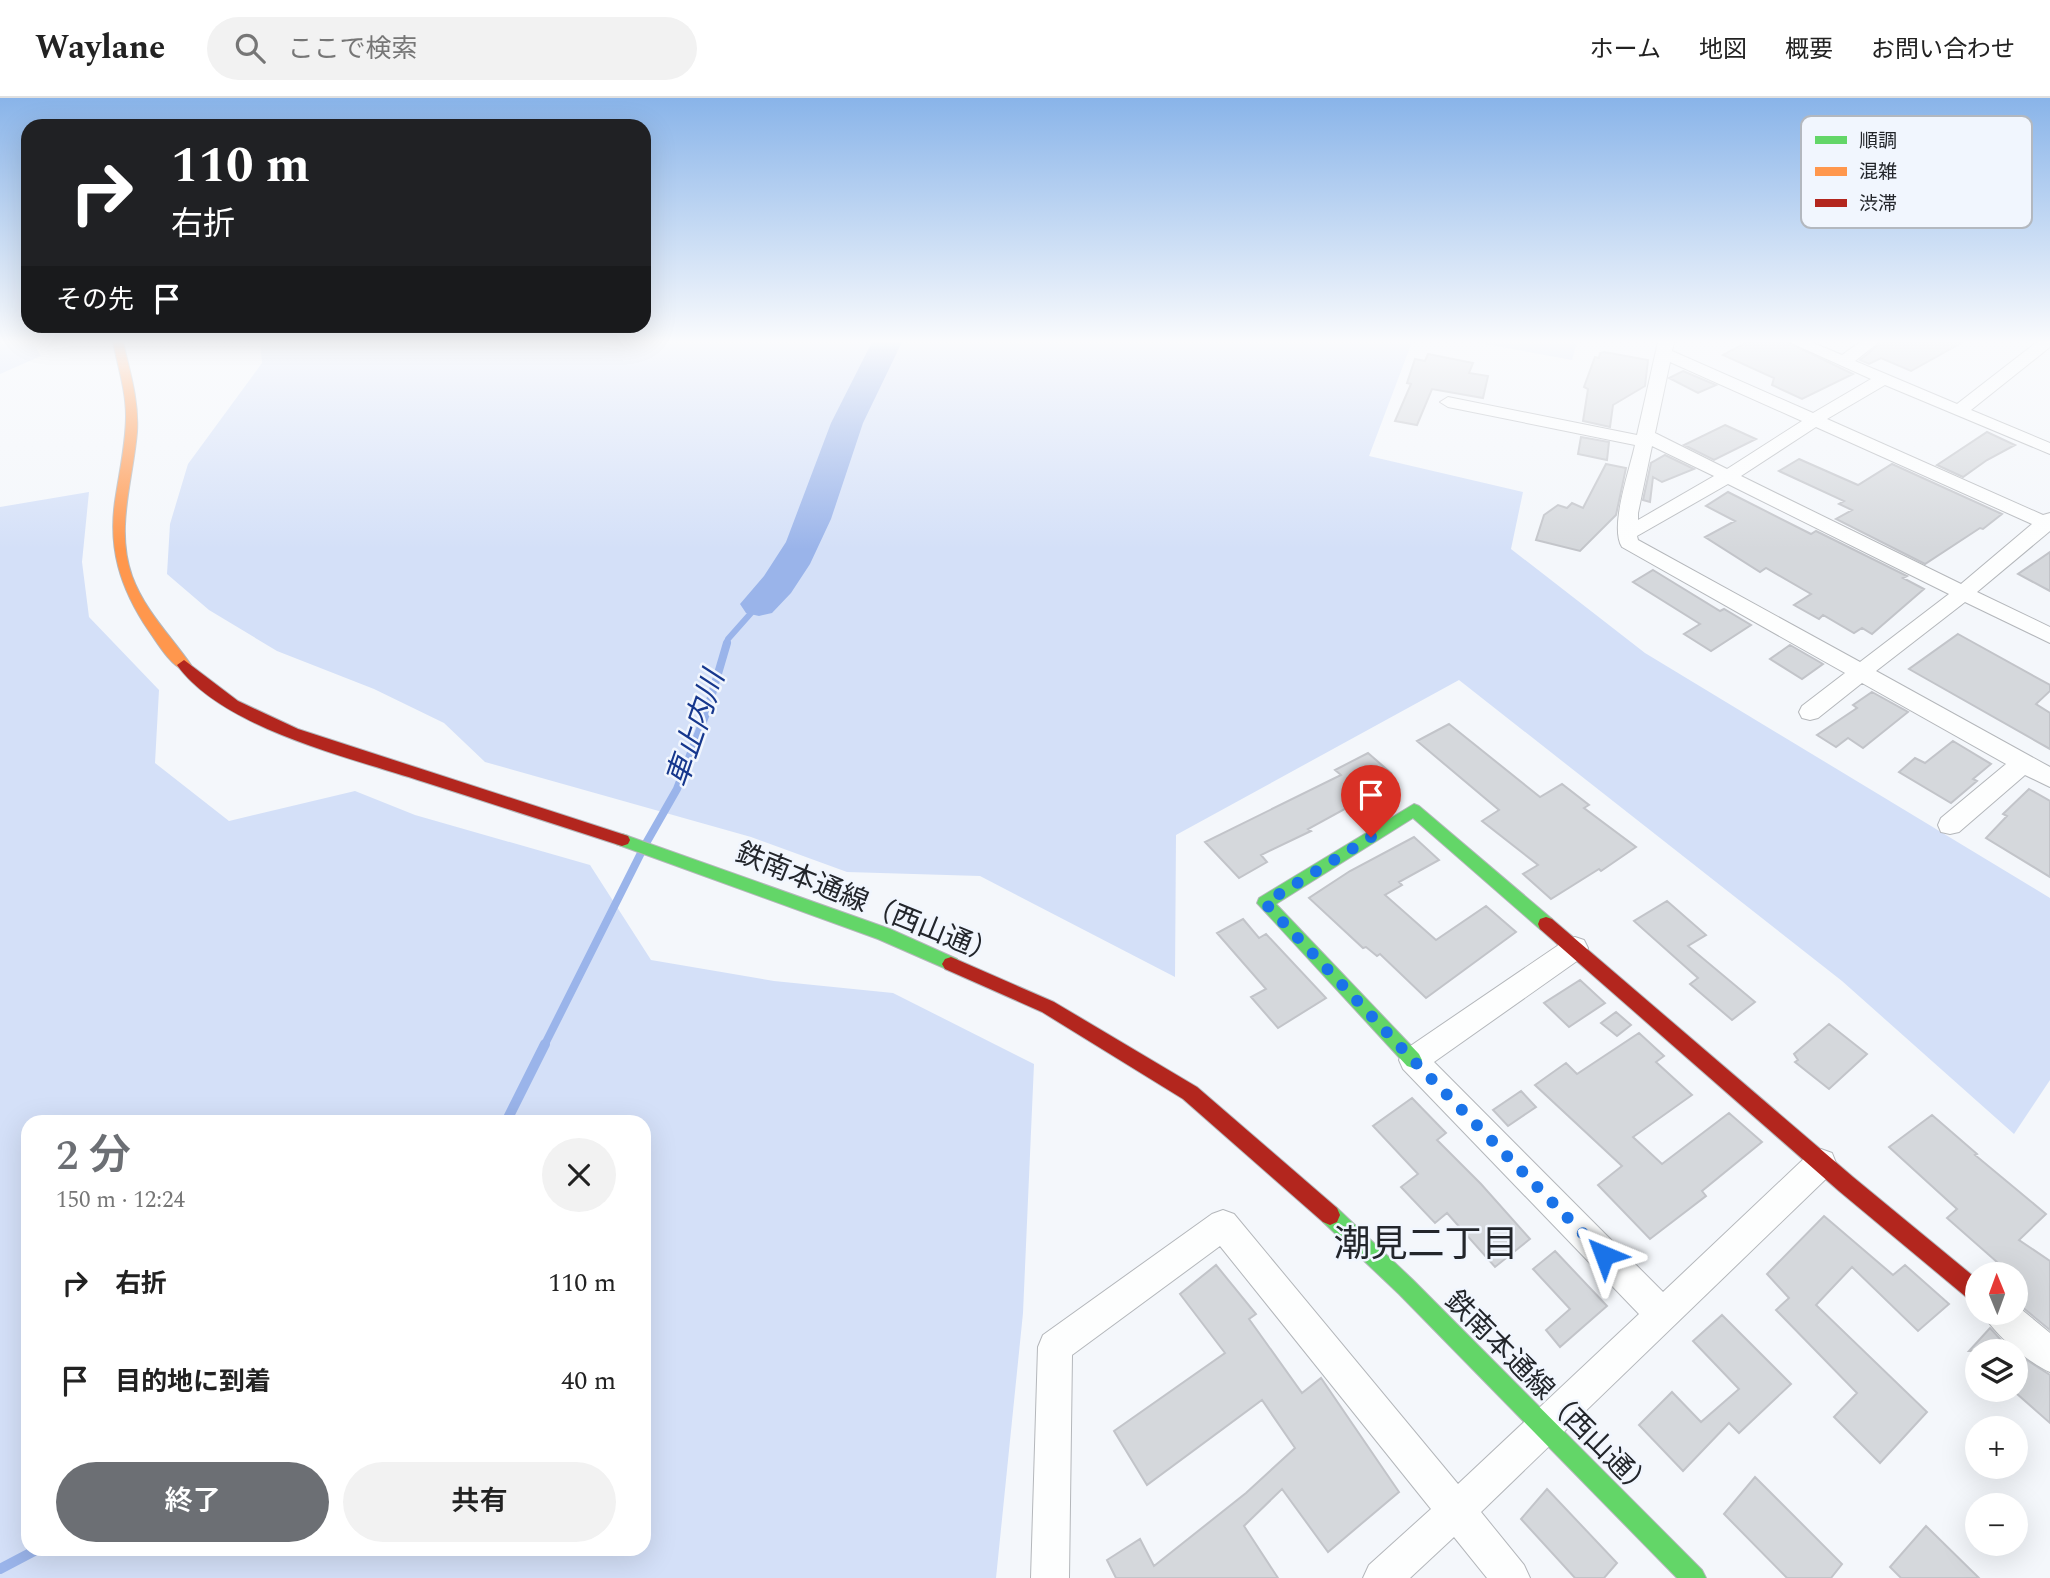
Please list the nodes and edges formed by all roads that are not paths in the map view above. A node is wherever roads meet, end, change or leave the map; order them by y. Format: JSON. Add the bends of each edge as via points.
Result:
{"nodes":[{"id":1,"x":131,"y":411,"type":"edge"},
{"id":2,"x":1497,"y":411,"type":"edge"},
{"id":3,"x":1652,"y":411,"type":"edge"},
{"id":4,"x":1799,"y":411,"type":"edge"},
{"id":5,"x":1830,"y":411,"type":"edge"},
{"id":6,"x":1962,"y":411,"type":"edge"},
{"id":7,"x":1816,"y":419,"type":"junction"},
{"id":8,"x":1647,"y":439,"type":"junction"},
{"id":9,"x":2050,"y":449,"type":"edge"},
{"id":10,"x":1730,"y":475,"type":"junction"},
{"id":11,"x":2048,"y":522,"type":"edge"},
{"id":12,"x":1627,"y":534,"type":"junction"},
{"id":13,"x":1963,"y":593,"type":"junction"},
{"id":14,"x":2050,"y":636,"type":"edge"},
{"id":15,"x":1863,"y":672,"type":"junction"},
{"id":16,"x":1810,"y":712,"type":"dead end"},
{"id":17,"x":2023,"y":763,"type":"junction"},
{"id":18,"x":2050,"y":778,"type":"edge"},
{"id":19,"x":1950,"y":825,"type":"dead end"},
{"id":20,"x":1575,"y":948,"type":"junction"},
{"id":21,"x":1413,"y":1060,"type":"junction"},
{"id":22,"x":1821,"y":1163,"type":"junction"},
{"id":23,"x":1965,"y":1283,"type":"edge"},
{"id":24,"x":1661,"y":1313,"type":"junction"},
{"id":25,"x":2015,"y":1325,"type":"edge"},
{"id":26,"x":2050,"y":1355,"type":"edge"},
{"id":27,"x":1545,"y":1428,"type":"junction"},
{"id":28,"x":1457,"y":1510,"type":"junction"},
{"id":29,"x":1050,"y":1578,"type":"edge"},
{"id":30,"x":1382,"y":1578,"type":"edge"},
{"id":31,"x":1511,"y":1578,"type":"edge"},
{"id":32,"x":1694,"y":1578,"type":"edge"}],
"edges":[{"from":1,"to":27,"type":"street","name":"鉄南本通線（西山通）","via":[[117,547],[134,598],[164,643],[201,684],[260,719],[672,856],[884,934],[1048,1007],[1190,1093],[1316,1202]]},
{"from":2,"to":8,"type":"street"},
{"from":3,"to":8,"type":"street"},
{"from":4,"to":7,"type":"street"},
{"from":5,"to":7,"type":"street"},
{"from":6,"to":9,"type":"street"},
{"from":7,"to":10,"type":"street"},
{"from":7,"to":11,"type":"street"},
{"from":8,"to":10,"type":"street"},
{"from":8,"to":12,"type":"street"},
{"from":10,"to":12,"type":"street"},
{"from":10,"to":13,"type":"street"},
{"from":11,"to":13,"type":"street"},
{"from":12,"to":15,"type":"street","via":[[1629,543]]},
{"from":13,"to":14,"type":"street"},
{"from":13,"to":15,"type":"street"},
{"from":15,"to":16,"type":"street"},
{"from":15,"to":17,"type":"street"},
{"from":17,"to":18,"type":"street"},
{"from":17,"to":19,"type":"street"},
{"from":20,"to":21,"type":"street"},
{"from":20,"to":21,"type":"street","via":[[1414,810],[1265,903]]},
{"from":20,"to":22,"type":"street"},
{"from":21,"to":24,"type":"street"},
{"from":22,"to":23,"type":"street"},
{"from":22,"to":24,"type":"street"},
{"from":24,"to":27,"type":"street"},
{"from":25,"to":26,"type":"street"},
{"from":27,"to":28,"type":"street"},
{"from":27,"to":32,"type":"street","name":"鉄南本通線（西山通）"},
{"from":28,"to":29,"type":"street","via":[[1223,1225],[1055,1347]]},
{"from":28,"to":30,"type":"street"},
{"from":28,"to":31,"type":"street"}]}
